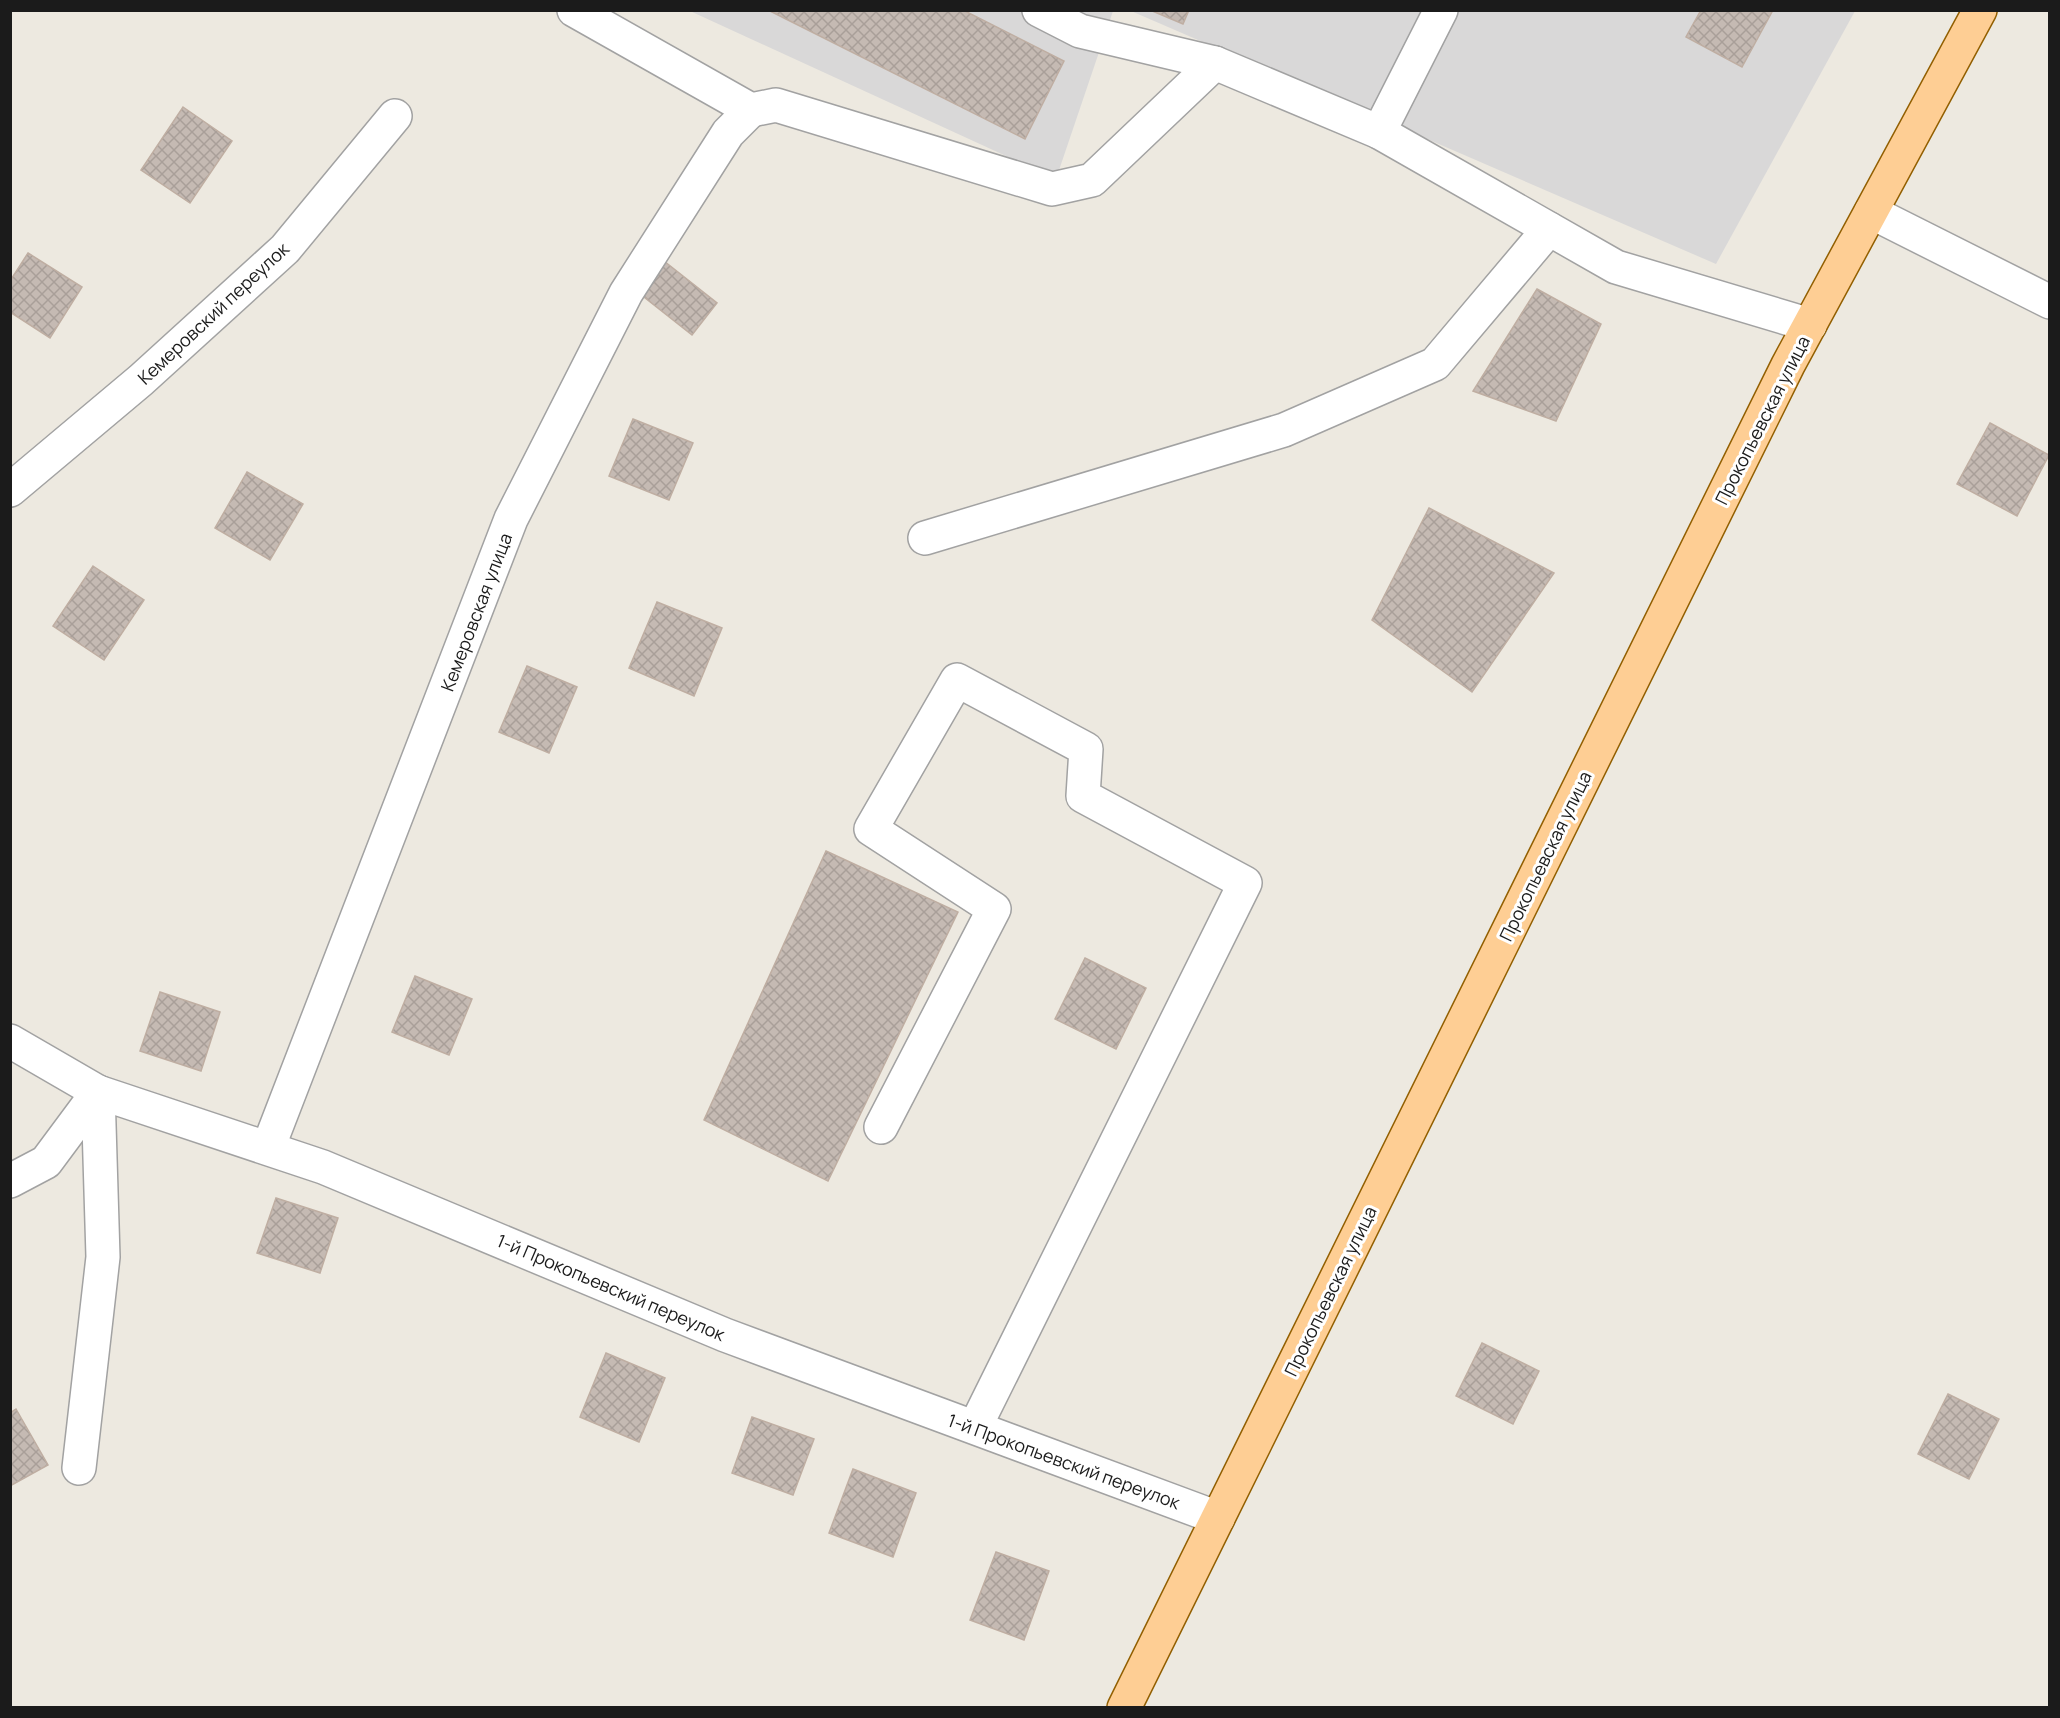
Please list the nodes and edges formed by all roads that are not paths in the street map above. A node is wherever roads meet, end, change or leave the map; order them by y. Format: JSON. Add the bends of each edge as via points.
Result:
{"nodes":[{"id":1,"x":574,"y":10,"type":"edge"},
{"id":2,"x":1039,"y":10,"type":"edge"},
{"id":3,"x":1441,"y":10,"type":"edge"},
{"id":4,"x":1980,"y":10,"type":"edge"},
{"id":5,"x":1215,"y":63,"type":"junction"},
{"id":6,"x":752,"y":110,"type":"junction"},
{"id":7,"x":396,"y":116,"type":"dead end"},
{"id":8,"x":1378,"y":132,"type":"junction"},
{"id":9,"x":1871,"y":212,"type":"junction"},
{"id":10,"x":1550,"y":229,"type":"junction"},
{"id":11,"x":2049,"y":302,"type":"edge"},
{"id":12,"x":1810,"y":325,"type":"junction"},
{"id":13,"x":10,"y":490,"type":"edge"},
{"id":14,"x":925,"y":538,"type":"dead end"},
{"id":15,"x":10,"y":1041,"type":"edge"},
{"id":16,"x":98,"y":1092,"type":"junction"},
{"id":17,"x":880,"y":1127,"type":"dead end"},
{"id":18,"x":268,"y":1148,"type":"junction"},
{"id":19,"x":10,"y":1181,"type":"edge"},
{"id":20,"x":975,"y":1427,"type":"junction"},
{"id":21,"x":79,"y":1468,"type":"dead end"},
{"id":22,"x":1218,"y":1518,"type":"junction"},
{"id":23,"x":1124,"y":1707,"type":"edge"}],
"edges":[{"from":1,"to":6,"type":"street"},
{"from":2,"to":5,"type":"street","via":[[1080,31]]},
{"from":3,"to":8,"type":"street"},
{"from":4,"to":9,"type":"main road","name":"Прокопьевская улица"},
{"from":5,"to":6,"type":"street","via":[[1092,180],[1052,189],[776,105]]},
{"from":5,"to":8,"type":"street"},
{"from":6,"to":18,"type":"street","name":"Кемеровская улица","via":[[728,133],[626,293],[511,519]]},
{"from":7,"to":13,"type":"street","name":"Кемеровский переулок","via":[[285,249],[141,380]]},
{"from":8,"to":10,"type":"street"},
{"from":9,"to":11,"type":"street"},
{"from":9,"to":12,"type":"main road","name":"Прокопьевская улица"},
{"from":10,"to":12,"type":"street","via":[[1616,267]]},
{"from":10,"to":14,"type":"street","via":[[1435,364],[1284,430]]},
{"from":12,"to":22,"type":"main road","name":"Прокопьевская улица"},
{"from":15,"to":16,"type":"street","name":"1-й Прокопьевский переулок"},
{"from":16,"to":18,"type":"street","name":"1-й Прокопьевский переулок"},
{"from":16,"to":19,"type":"street","via":[[46,1161]]},
{"from":16,"to":21,"type":"street","via":[[103,1257]]},
{"from":17,"to":20,"type":"street","via":[[994,909],[871,829],[957,680],[1086,749],[1083,796],[1245,883]]},
{"from":18,"to":20,"type":"street","name":"1-й Прокопьевский переулок","via":[[323,1167],[725,1335]]},
{"from":20,"to":22,"type":"street","name":"1-й Прокопьевский переулок"},
{"from":22,"to":23,"type":"main road","name":"Прокопьевская улица"}]}
